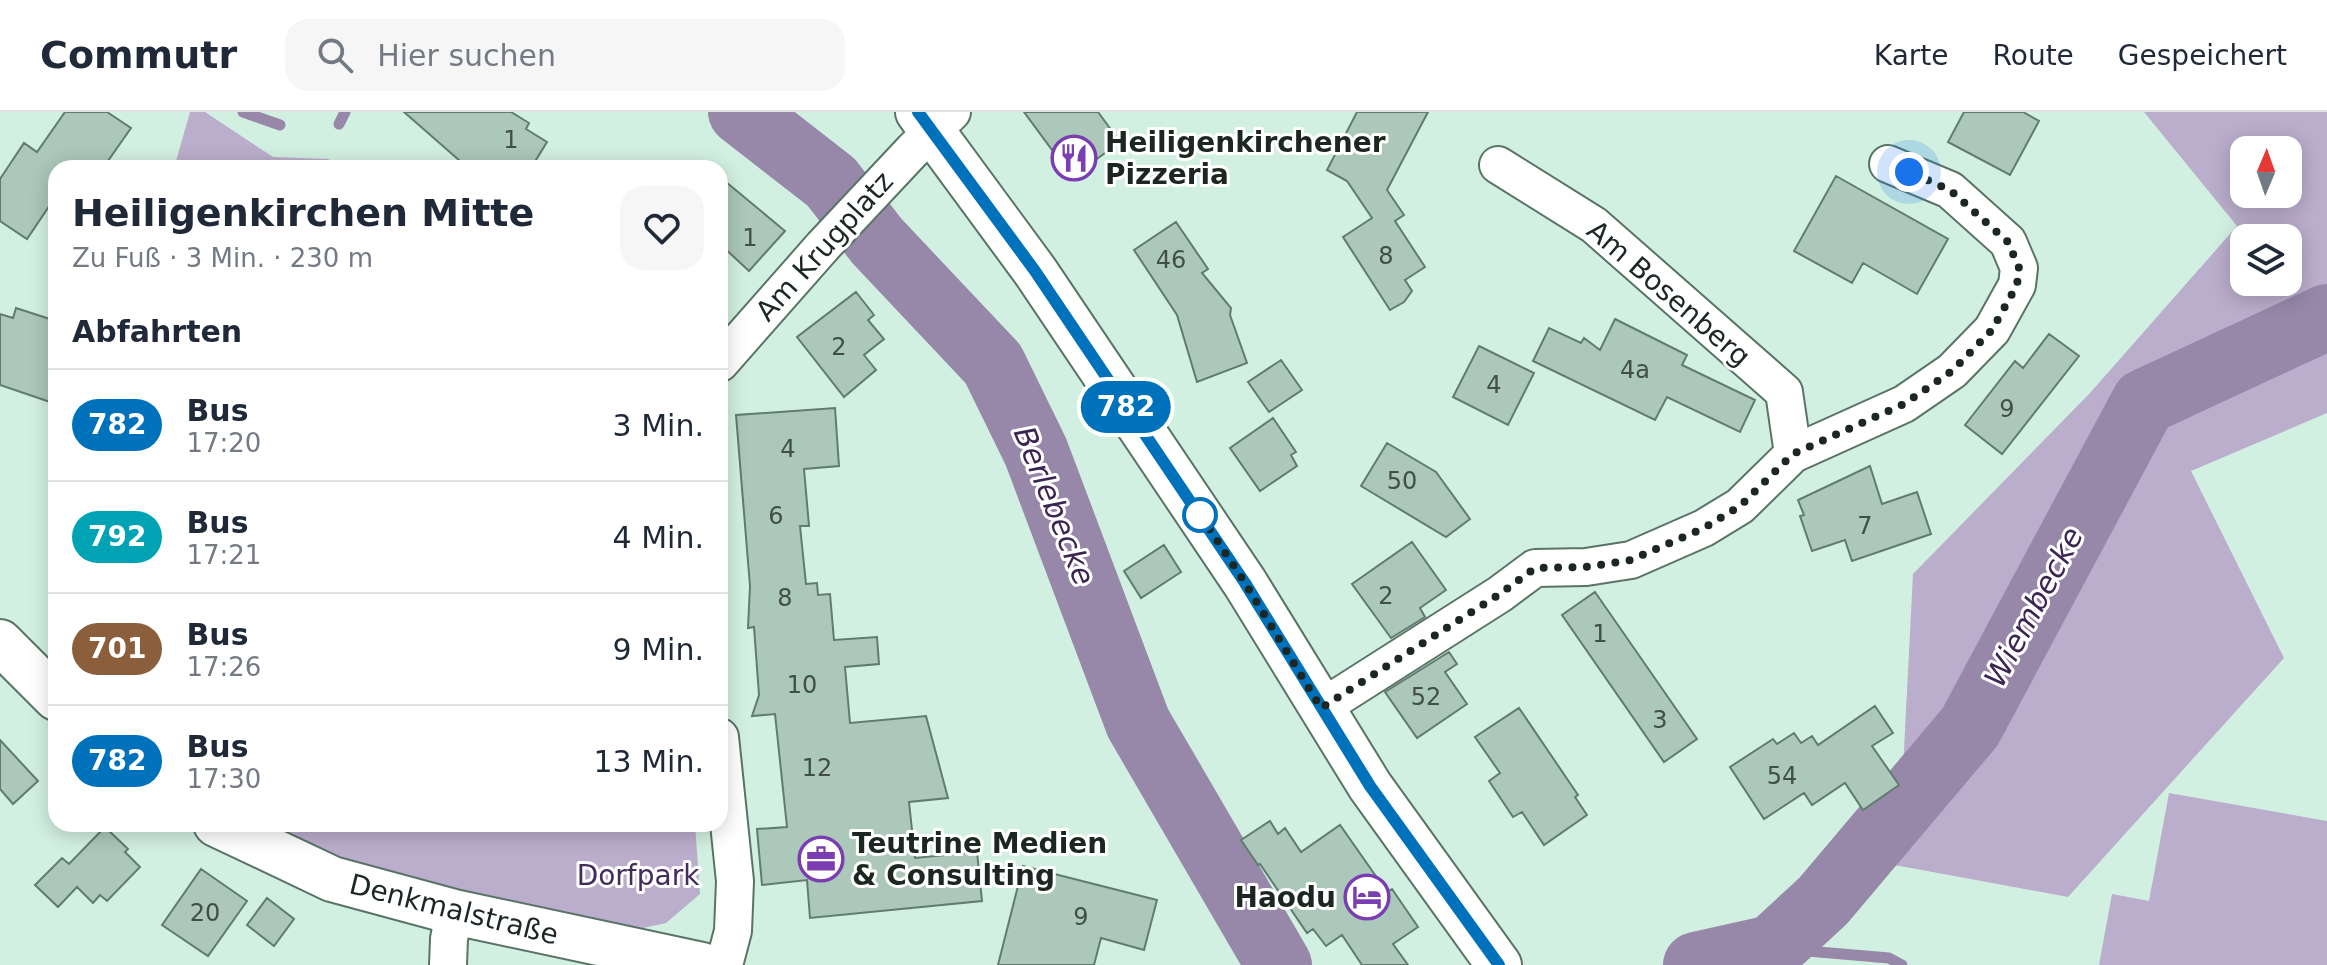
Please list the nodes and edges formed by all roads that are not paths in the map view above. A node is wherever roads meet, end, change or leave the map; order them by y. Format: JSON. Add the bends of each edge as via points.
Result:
{"nodes":[{"id":1,"x":934,"y":119,"type":"edge"},
{"id":2,"x":1888,"y":164,"type":"dead end"},
{"id":3,"x":1498,"y":165,"type":"dead end"},
{"id":4,"x":728,"y":354,"type":"edge"},
{"id":5,"x":1793,"y":454,"type":"junction"},
{"id":6,"x":0,"y":642,"type":"edge"},
{"id":7,"x":48,"y":690,"type":"edge"},
{"id":8,"x":1321,"y":708,"type":"junction"},
{"id":9,"x":728,"y":814,"type":"edge"},
{"id":10,"x":233,"y":832,"type":"edge"},
{"id":11,"x":454,"y":912,"type":"junction"},
{"id":12,"x":448,"y":965,"type":"edge"},
{"id":13,"x":702,"y":965,"type":"edge"},
{"id":14,"x":724,"y":965,"type":"edge"},
{"id":15,"x":1499,"y":965,"type":"edge"}],
"edges":[{"from":1,"to":4,"type":"street","name":"Am Krugplatz","via":[[913,150]]},
{"from":1,"to":8,"type":"main road","via":[[1212,533]]},
{"from":2,"to":5,"type":"street","via":[[1950,190],[2008,242],[2019,268],[2017,285],[1992,330],[1952,371],[1904,404]]},
{"from":3,"to":5,"type":"street","name":"Am Bosenberg","via":[[1594,225],[1784,392]]},
{"from":5,"to":8,"type":"street","via":[[1740,506],[1704,528],[1631,560],[1535,568]]},
{"from":6,"to":7,"type":"main road"},
{"from":8,"to":15,"type":"main road","via":[[1370,786]]},
{"from":9,"to":14,"type":"street","via":[[735,881],[733,931]]},
{"from":10,"to":11,"type":"main road","name":"Denkmalstraße","via":[[332,879]]},
{"from":11,"to":12,"type":"street"},
{"from":11,"to":13,"type":"main road","name":"Denkmalstraße"}]}
